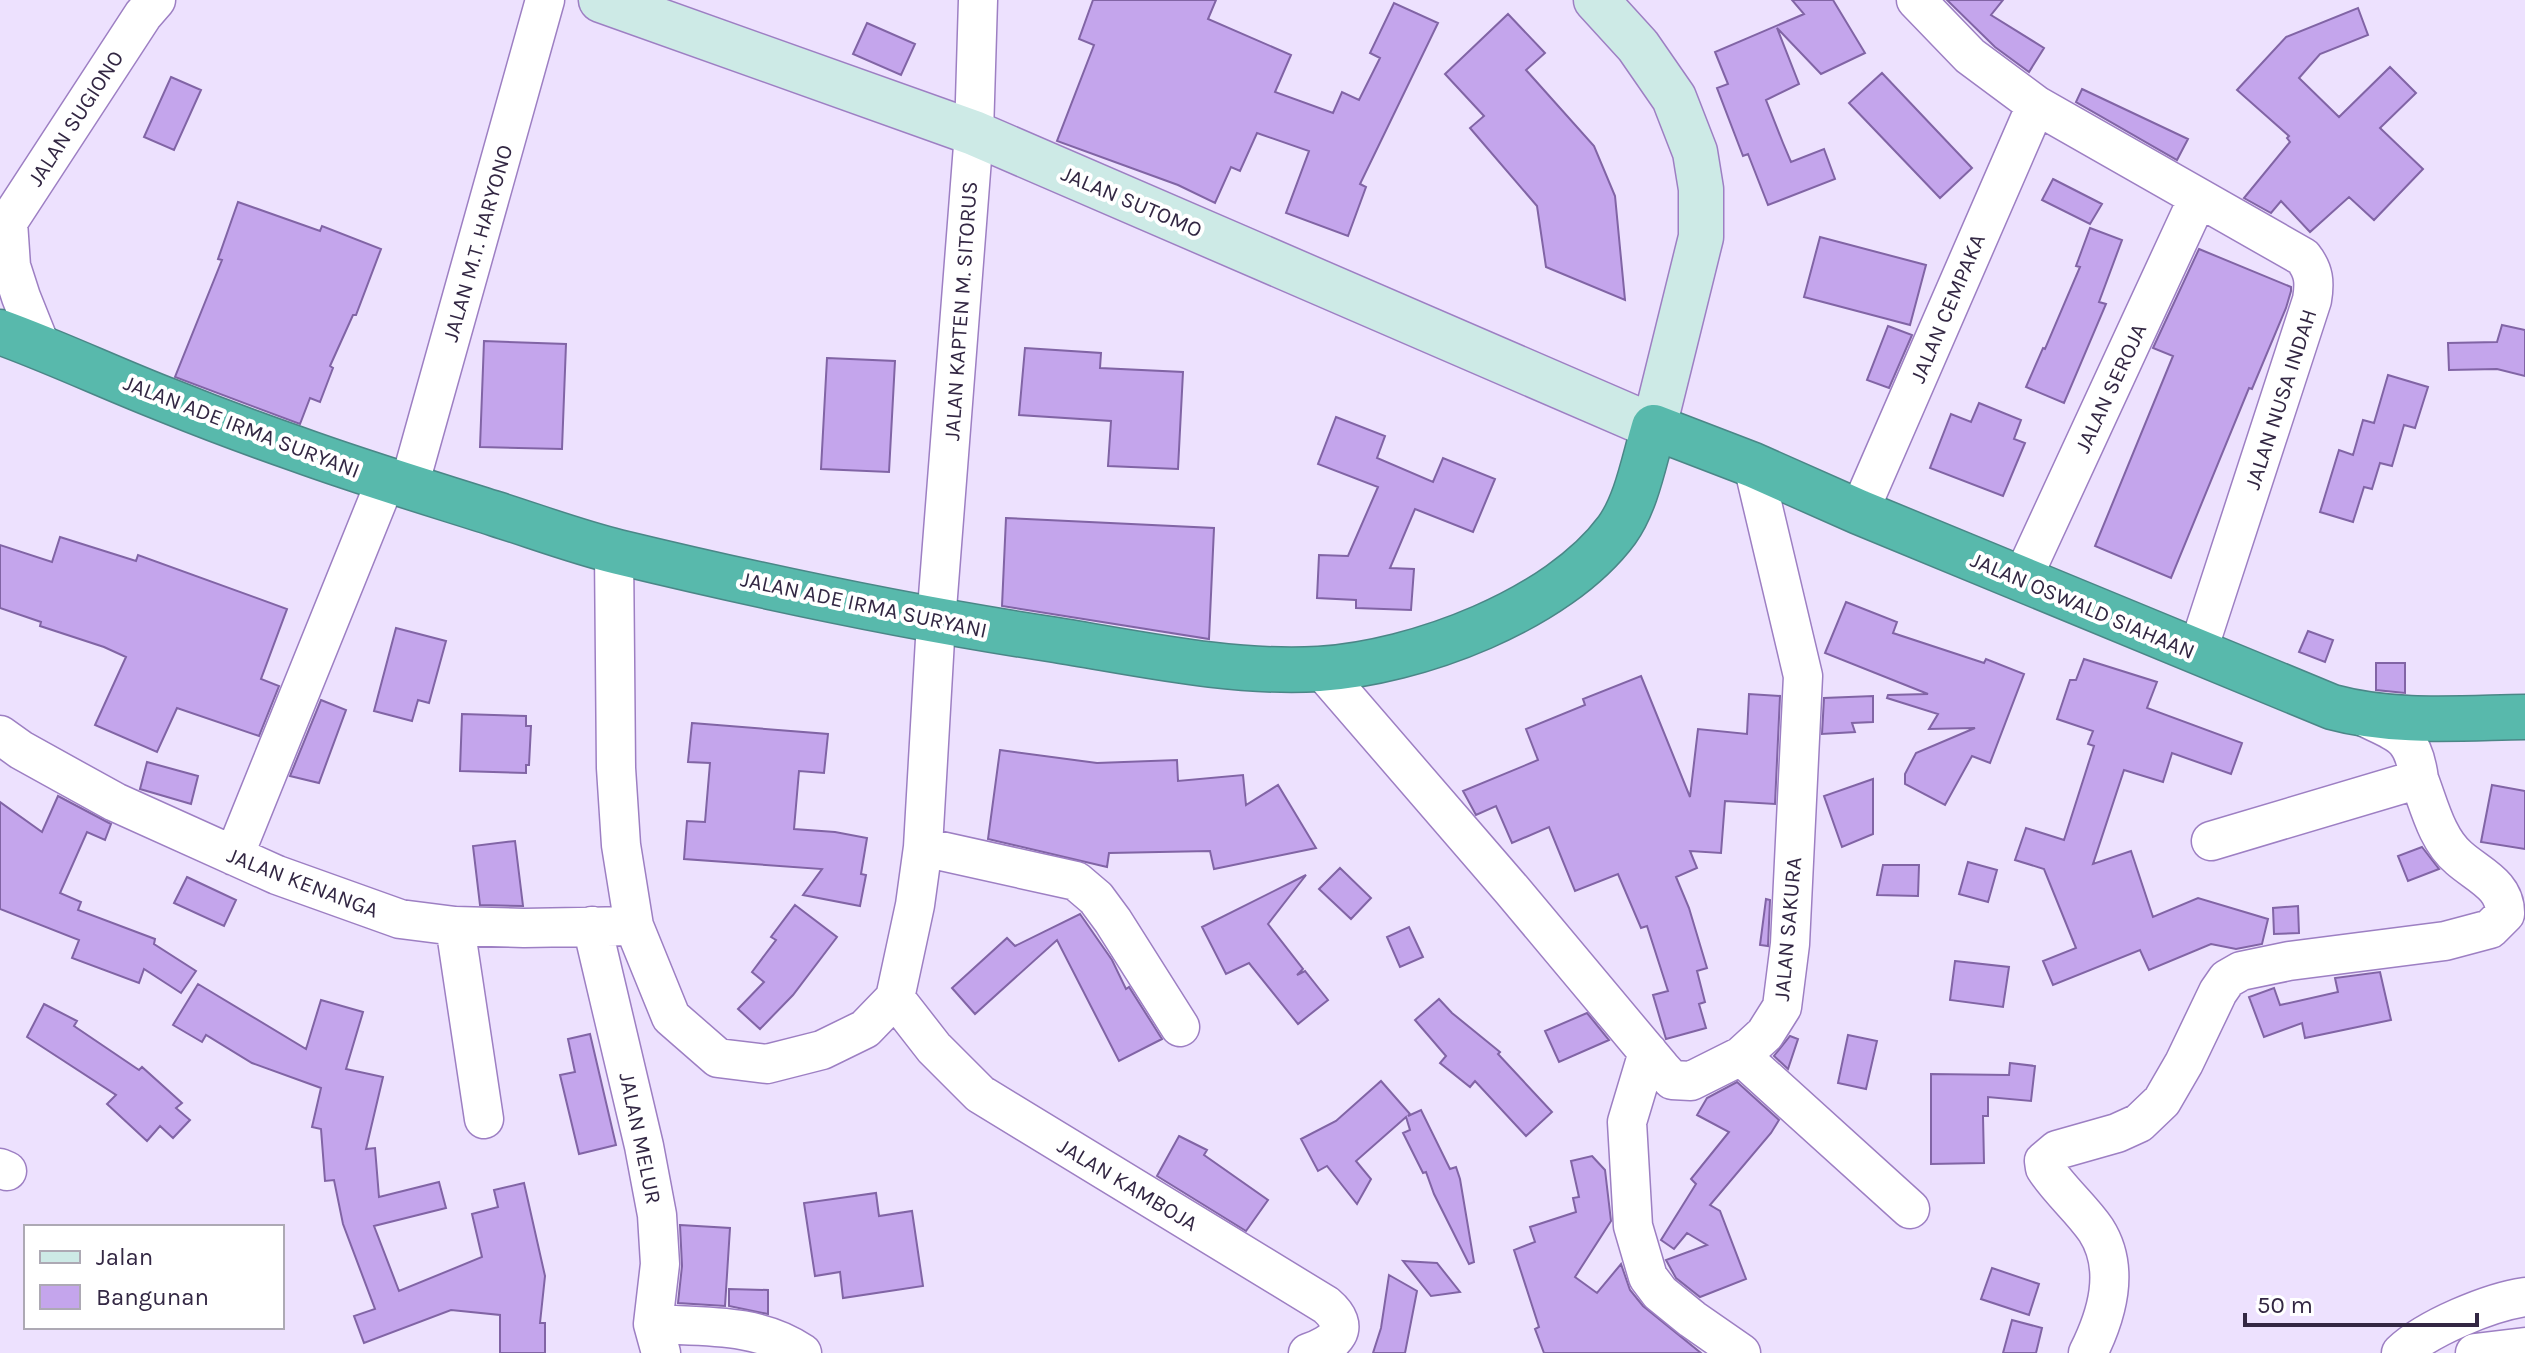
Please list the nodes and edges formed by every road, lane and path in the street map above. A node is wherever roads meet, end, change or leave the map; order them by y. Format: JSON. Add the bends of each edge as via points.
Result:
{"nodes":[{"id":1,"x":545,"y":0,"type":"edge"},
{"id":2,"x":601,"y":0,"type":"edge"},
{"id":3,"x":978,"y":0,"type":"edge"},
{"id":4,"x":1596,"y":0,"type":"edge"},
{"id":5,"x":1916,"y":0,"type":"edge"},
{"id":6,"x":148,"y":5,"type":"edge"},
{"id":7,"x":2036,"y":105,"type":"junction"},
{"id":8,"x":974,"y":133,"type":"junction"},
{"id":9,"x":2198,"y":198,"type":"junction"},
{"id":10,"x":4,"y":224,"type":"edge"},
{"id":11,"x":0,"y":332,"type":"edge"},
{"id":12,"x":41,"y":347,"type":"junction"},
{"id":13,"x":1654,"y":427,"type":"junction"},
{"id":14,"x":1753,"y":465,"type":"junction"},
{"id":15,"x":397,"y":483,"type":"junction"},
{"id":16,"x":1859,"y":512,"type":"junction"},
{"id":17,"x":614,"y":551,"type":"junction"},
{"id":18,"x":2022,"y":579,"type":"junction"},
{"id":19,"x":936,"y":622,"type":"junction"},
{"id":20,"x":2197,"y":653,"type":"junction"},
{"id":21,"x":1321,"y":669,"type":"junction"},
{"id":22,"x":2362,"y":716,"type":"junction"},
{"id":23,"x":2525,"y":717,"type":"edge"},
{"id":24,"x":0,"y":735,"type":"edge"},
{"id":25,"x":2419,"y":779,"type":"junction"},
{"id":26,"x":2211,"y":841,"type":"dead end"},
{"id":27,"x":923,"y":847,"type":"junction"},
{"id":28,"x":234,"y":856,"type":"junction"},
{"id":29,"x":455,"y":926,"type":"junction"},
{"id":30,"x":592,"y":926,"type":"junction"},
{"id":31,"x":634,"y":926,"type":"junction"},
{"id":32,"x":895,"y":998,"type":"junction"},
{"id":33,"x":1180,"y":1027,"type":"dead end"},
{"id":34,"x":1648,"y":1052,"type":"junction"},
{"id":35,"x":1741,"y":1056,"type":"junction"},
{"id":36,"x":484,"y":1119,"type":"dead end"},
{"id":37,"x":1910,"y":1209,"type":"dead end"},
{"id":38,"x":2525,"y":1297,"type":"edge"},
{"id":39,"x":657,"y":1339,"type":"edge"},
{"id":40,"x":2525,"y":1347,"type":"edge"},
{"id":41,"x":802,"y":1353,"type":"edge"},
{"id":42,"x":1308,"y":1353,"type":"edge"},
{"id":43,"x":1741,"y":1353,"type":"edge"},
{"id":44,"x":2088,"y":1353,"type":"edge"},
{"id":45,"x":2401,"y":1353,"type":"edge"},
{"id":46,"x":2475,"y":1353,"type":"edge"}],
"edges":[{"from":1,"to":15,"type":"street","name":"JALAN M.T. HARYONO"},
{"from":2,"to":8,"type":"street","name":"JALAN SUTOMO"},
{"from":3,"to":8,"type":"street","name":"JALAN KAPTEN M. SITORUS"},
{"from":4,"to":13,"type":"street","via":[[1638,46],[1674,98],[1695,152],[1701,189],[1701,237]]},
{"from":5,"to":7,"type":"street","name":"JALAN NUSA INDAH","via":[[1970,56]]},
{"from":6,"to":10,"type":"street","name":"JALAN SUGIONO"},
{"from":7,"to":9,"type":"street","name":"JALAN NUSA INDAH"},
{"from":7,"to":16,"type":"street","name":"JALAN CEMPAKA"},
{"from":8,"to":13,"type":"street","name":"JALAN SUTOMO"},
{"from":8,"to":19,"type":"street","name":"JALAN KAPTEN M. SITORUS"},
{"from":9,"to":18,"type":"street","name":"JALAN SEROJA"},
{"from":9,"to":20,"type":"street","name":"JALAN NUSA INDAH","via":[[2303,257],[2315,284]]},
{"from":10,"to":12,"type":"street","name":"JALAN SUGIONO","via":[[11,266]]},
{"from":11,"to":12,"type":"highway","name":"JALAN ADE IRMA SURYANI"},
{"from":12,"to":15,"type":"highway","name":"JALAN ADE IRMA SURYANI","via":[[169,402]]},
{"from":13,"to":14,"type":"highway","name":"JALAN OSWALD SIAHAAN"},
{"from":13,"to":21,"type":"highway","name":"JALAN ADE IRMA SURYANI","via":[[1621,526],[1567,580],[1527,605],[1441,643]]},
{"from":14,"to":16,"type":"highway","name":"JALAN OSWALD SIAHAAN"},
{"from":14,"to":35,"type":"street","name":"JALAN SAKURA","via":[[1803,676],[1782,1007],[1765,1034]]},
{"from":15,"to":17,"type":"highway","name":"JALAN ADE IRMA SURYANI"},
{"from":15,"to":28,"type":"street","name":"JALAN M.T. HARYONO"},
{"from":16,"to":18,"type":"highway","name":"JALAN OSWALD SIAHAAN"},
{"from":17,"to":19,"type":"highway","name":"JALAN ADE IRMA SURYANI"},
{"from":17,"to":31,"type":"street","via":[[616,768]]},
{"from":18,"to":20,"type":"highway","name":"JALAN OSWALD SIAHAAN"},
{"from":19,"to":21,"type":"highway","name":"JALAN ADE IRMA SURYANI","via":[[1189,661]]},
{"from":19,"to":27,"type":"street","name":"JALAN KAPTEN M. SITORUS"},
{"from":20,"to":22,"type":"highway","name":"JALAN OSWALD SIAHAAN"},
{"from":21,"to":34,"type":"street","name":"JALAN SAKURA"},
{"from":22,"to":23,"type":"highway","name":"JALAN OSWALD SIAHAAN"},
{"from":22,"to":25,"type":"street","via":[[2406,738]]},
{"from":24,"to":28,"type":"street","name":"JALAN KENANGA","via":[[115,802]]},
{"from":25,"to":26,"type":"street"},
{"from":25,"to":44,"type":"street","via":[[2449,849],[2500,892],[2505,914],[2490,929],[2445,941],[2241,971],[2218,992],[2162,1101],[2139,1123],[2047,1156],[2045,1168],[2096,1230],[2107,1253],[2110,1291]]},
{"from":27,"to":32,"type":"street","name":"JALAN KAPTEN M. SITORUS"},
{"from":27,"to":33,"type":"street","via":[[1076,881],[1113,921]]},
{"from":28,"to":29,"type":"street","name":"JALAN KENANGA","via":[[400,919]]},
{"from":29,"to":30,"type":"street","name":"JALAN KENANGA"},
{"from":29,"to":36,"type":"street"},
{"from":30,"to":31,"type":"street","name":"JALAN KENANGA"},
{"from":30,"to":39,"type":"street","name":"JALAN MELUR","via":[[657,1215]]},
{"from":31,"to":32,"type":"street","via":[[671,1017],[718,1058],[767,1064],[822,1050],[865,1029]]},
{"from":32,"to":42,"type":"street","name":"JALAN KAMBOJA","via":[[980,1094],[1337,1314],[1338,1335]]},
{"from":34,"to":35,"type":"street","name":"JALAN SAKURA","via":[[1672,1080],[1691,1081]]},
{"from":34,"to":43,"type":"street","via":[[1627,1122],[1633,1226],[1648,1277],[1660,1293]]},
{"from":35,"to":37,"type":"street"},
{"from":38,"to":45,"type":"street","via":[[2445,1326]]},
{"from":39,"to":41,"type":"street","via":[[745,1330],[771,1336]]},
{"from":40,"to":46,"type":"street"}]}
